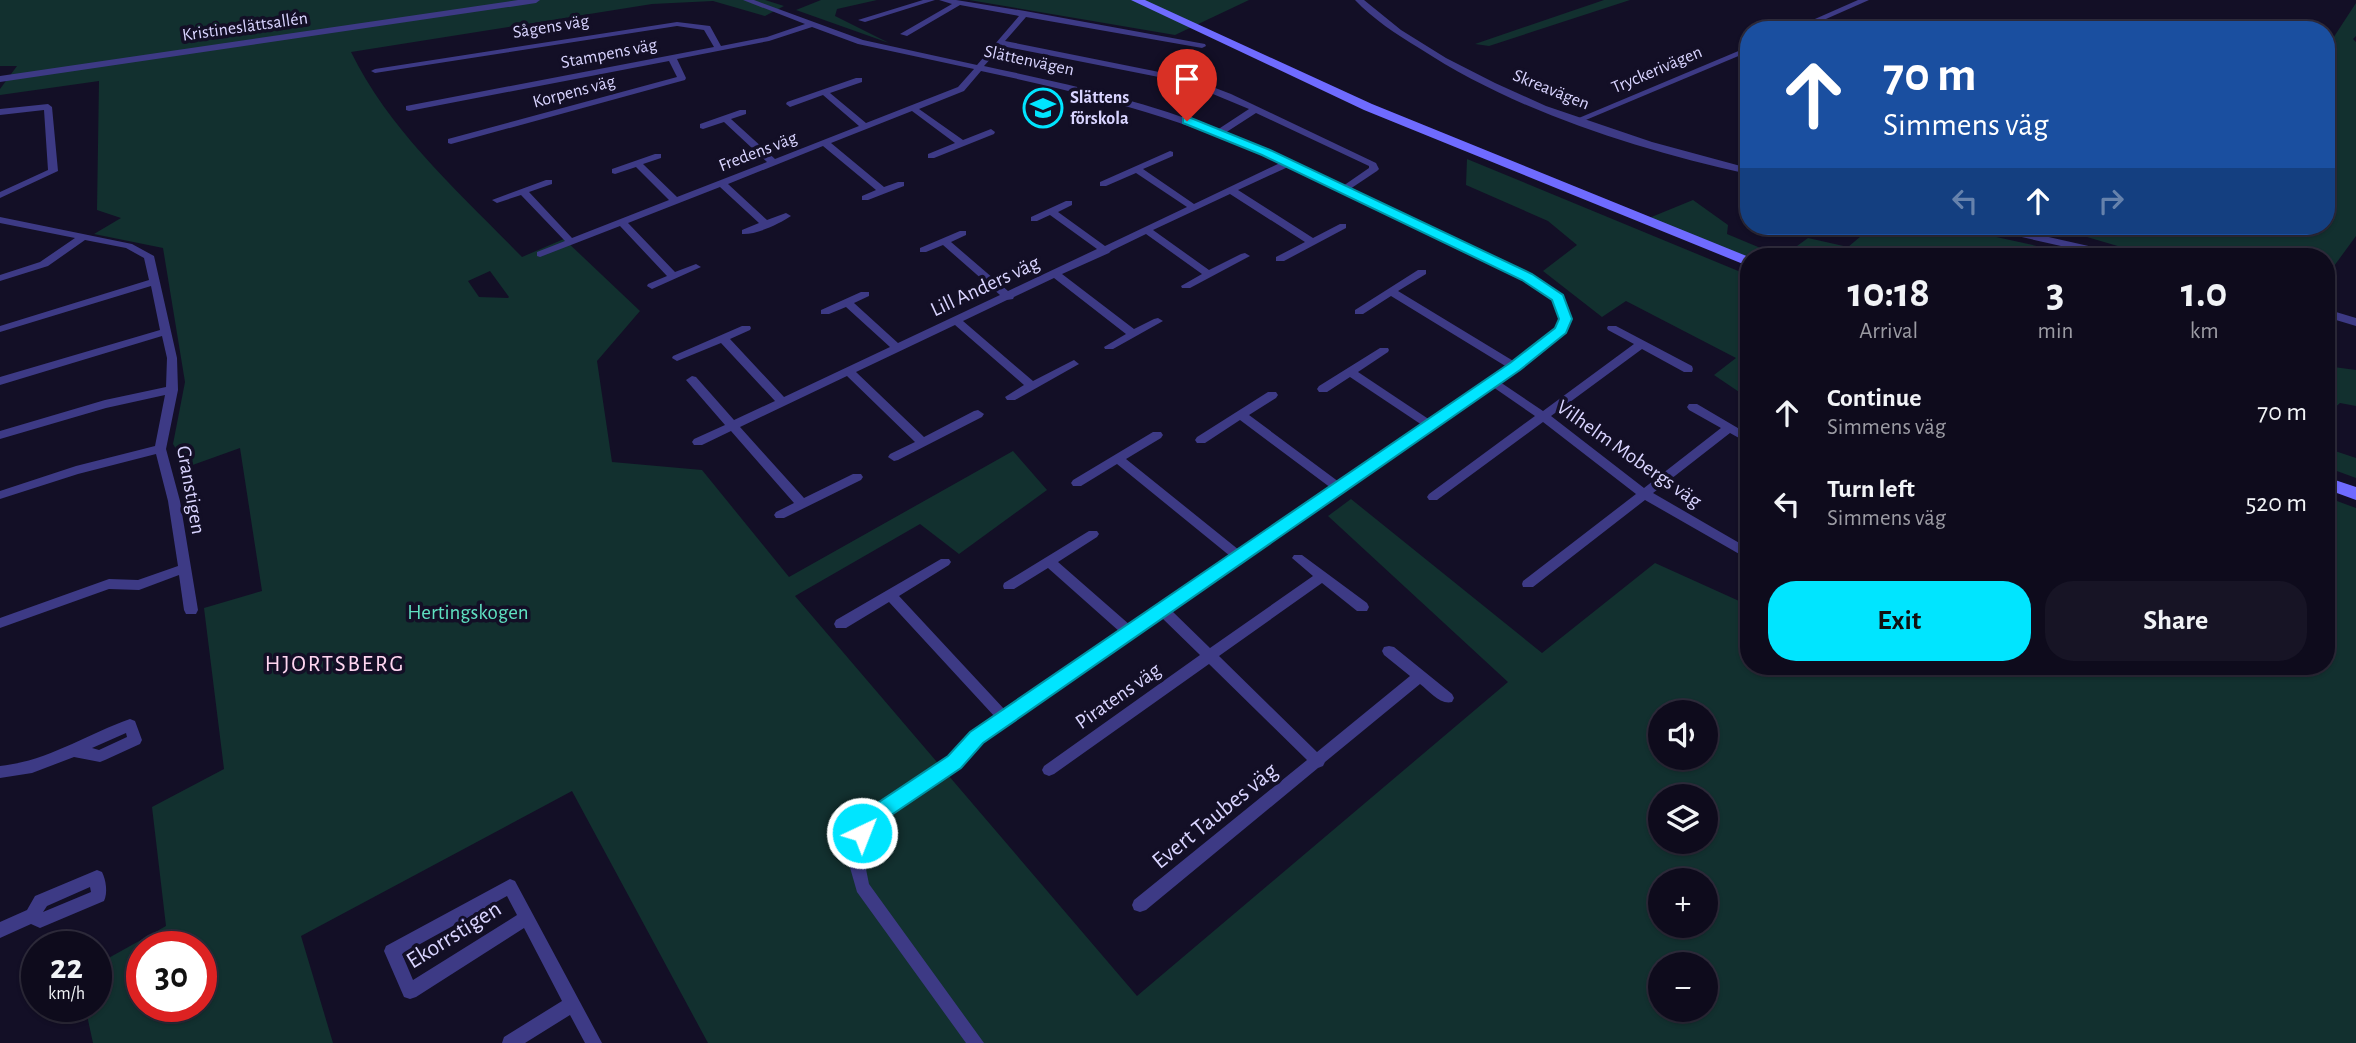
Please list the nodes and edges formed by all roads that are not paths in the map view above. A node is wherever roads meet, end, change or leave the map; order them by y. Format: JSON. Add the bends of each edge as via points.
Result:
{"nodes":[{"id":1,"x":536,"y":0,"type":"edge"},
{"id":2,"x":747,"y":0,"type":"edge"},
{"id":3,"x":931,"y":0,"type":"edge"},
{"id":4,"x":943,"y":0,"type":"edge"},
{"id":5,"x":1136,"y":0,"type":"edge"},
{"id":6,"x":1359,"y":0,"type":"edge"},
{"id":7,"x":1865,"y":0,"type":"edge"},
{"id":8,"x":959,"y":2,"type":"junction"},
{"id":9,"x":1025,"y":13,"type":"junction"},
{"id":10,"x":862,"y":20,"type":"dead end"},
{"id":11,"x":1815,"y":21,"type":"edge"},
{"id":12,"x":813,"y":24,"type":"junction"},
{"id":13,"x":904,"y":34,"type":"dead end"},
{"id":14,"x":1001,"y":43,"type":"junction"},
{"id":15,"x":1202,"y":46,"type":"dead end"},
{"id":16,"x":719,"y":49,"type":"junction"},
{"id":17,"x":1740,"y":52,"type":"edge"},
{"id":18,"x":672,"y":58,"type":"junction"},
{"id":19,"x":980,"y":68,"type":"junction"},
{"id":20,"x":375,"y":71,"type":"dead end"},
{"id":21,"x":0,"y":79,"type":"edge"},
{"id":22,"x":859,"y":80,"type":"dead end"},
{"id":23,"x":824,"y":92,"type":"junction"},
{"id":24,"x":790,"y":104,"type":"dead end"},
{"id":25,"x":409,"y":108,"type":"dead end"},
{"id":26,"x":915,"y":109,"type":"junction"},
{"id":27,"x":1256,"y":109,"type":"junction"},
{"id":28,"x":0,"y":112,"type":"edge"},
{"id":29,"x":743,"y":112,"type":"dead end"},
{"id":30,"x":725,"y":118,"type":"junction"},
{"id":31,"x":1578,"y":120,"type":"junction"},
{"id":32,"x":703,"y":126,"type":"dead end"},
{"id":33,"x":866,"y":127,"type":"junction"},
{"id":34,"x":991,"y":132,"type":"dead end"},
{"id":35,"x":1219,"y":133,"type":"junction"},
{"id":36,"x":451,"y":141,"type":"dead end"},
{"id":37,"x":825,"y":143,"type":"junction"},
{"id":38,"x":961,"y":144,"type":"junction"},
{"id":39,"x":1170,"y":154,"type":"dead end"},
{"id":40,"x":658,"y":156,"type":"dead end"},
{"id":41,"x":931,"y":156,"type":"dead end"},
{"id":42,"x":773,"y":162,"type":"junction"},
{"id":43,"x":637,"y":163,"type":"junction"},
{"id":44,"x":1288,"y":163,"type":"junction"},
{"id":45,"x":1137,"y":169,"type":"junction"},
{"id":46,"x":1740,"y":169,"type":"edge"},
{"id":47,"x":615,"y":171,"type":"dead end"},
{"id":48,"x":549,"y":182,"type":"dead end"},
{"id":49,"x":721,"y":182,"type":"junction"},
{"id":50,"x":901,"y":184,"type":"dead end"},
{"id":51,"x":1103,"y":184,"type":"dead end"},
{"id":52,"x":1343,"y":190,"type":"junction"},
{"id":53,"x":523,"y":191,"type":"junction"},
{"id":54,"x":883,"y":191,"type":"junction"},
{"id":55,"x":1232,"y":191,"type":"junction"},
{"id":56,"x":0,"y":195,"type":"edge"},
{"id":57,"x":865,"y":198,"type":"dead end"},
{"id":58,"x":497,"y":200,"type":"dead end"},
{"id":59,"x":674,"y":200,"type":"junction"},
{"id":60,"x":1069,"y":203,"type":"dead end"},
{"id":61,"x":1194,"y":208,"type":"junction"},
{"id":62,"x":1051,"y":211,"type":"junction"},
{"id":63,"x":786,"y":216,"type":"dead end"},
{"id":64,"x":1034,"y":219,"type":"dead end"},
{"id":65,"x":621,"y":220,"type":"junction"},
{"id":66,"x":3,"y":223,"type":"edge"},
{"id":67,"x":766,"y":224,"type":"junction"},
{"id":68,"x":1343,"y":226,"type":"dead end"},
{"id":69,"x":1147,"y":231,"type":"junction"},
{"id":70,"x":745,"y":232,"type":"dead end"},
{"id":71,"x":962,"y":233,"type":"dead end"},
{"id":72,"x":2026,"y":235,"type":"edge"},
{"id":73,"x":81,"y":238,"type":"junction"},
{"id":74,"x":569,"y":240,"type":"junction"},
{"id":75,"x":944,"y":241,"type":"junction"},
{"id":76,"x":1312,"y":242,"type":"junction"},
{"id":77,"x":2084,"y":248,"type":"edge"},
{"id":78,"x":923,"y":250,"type":"dead end"},
{"id":79,"x":1105,"y":251,"type":"junction"},
{"id":80,"x":540,"y":254,"type":"dead end"},
{"id":81,"x":1245,"y":256,"type":"dead end"},
{"id":82,"x":1280,"y":259,"type":"dead end"},
{"id":83,"x":1740,"y":259,"type":"edge"},
{"id":84,"x":696,"y":267,"type":"dead end"},
{"id":85,"x":1422,"y":272,"type":"dead end"},
{"id":86,"x":1056,"y":274,"type":"junction"},
{"id":87,"x":1208,"y":274,"type":"junction"},
{"id":88,"x":674,"y":277,"type":"junction"},
{"id":89,"x":0,"y":278,"type":"edge"},
{"id":90,"x":156,"y":281,"type":"junction"},
{"id":91,"x":652,"y":286,"type":"dead end"},
{"id":92,"x":1186,"y":286,"type":"dead end"},
{"id":93,"x":1392,"y":292,"type":"junction"},
{"id":94,"x":865,"y":294,"type":"dead end"},
{"id":95,"x":1009,"y":296,"type":"junction"},
{"id":96,"x":847,"y":302,"type":"junction"},
{"id":97,"x":825,"y":312,"type":"dead end"},
{"id":98,"x":1359,"y":312,"type":"dead end"},
{"id":99,"x":2335,"y":316,"type":"edge"},
{"id":100,"x":957,"y":321,"type":"junction"},
{"id":101,"x":1158,"y":321,"type":"dead end"},
{"id":102,"x":2356,"y":322,"type":"edge"},
{"id":103,"x":746,"y":328,"type":"dead end"},
{"id":104,"x":1612,"y":328,"type":"dead end"},
{"id":105,"x":0,"y":329,"type":"edge"},
{"id":106,"x":167,"y":331,"type":"junction"},
{"id":107,"x":1133,"y":334,"type":"junction"},
{"id":108,"x":724,"y":338,"type":"junction"},
{"id":109,"x":1641,"y":344,"type":"junction"},
{"id":110,"x":1109,"y":347,"type":"dead end"},
{"id":111,"x":898,"y":349,"type":"junction"},
{"id":112,"x":1384,"y":350,"type":"dead end"},
{"id":113,"x":677,"y":358,"type":"dead end"},
{"id":114,"x":1074,"y":364,"type":"dead end"},
{"id":115,"x":1515,"y":367,"type":"junction"},
{"id":116,"x":1688,"y":369,"type":"dead end"},
{"id":117,"x":850,"y":372,"type":"junction"},
{"id":118,"x":1350,"y":372,"type":"junction"},
{"id":119,"x":692,"y":380,"type":"dead end"},
{"id":120,"x":0,"y":381,"type":"edge"},
{"id":121,"x":1491,"y":381,"type":"junction"},
{"id":122,"x":1032,"y":386,"type":"junction"},
{"id":123,"x":1323,"y":389,"type":"dead end"},
{"id":124,"x":172,"y":390,"type":"junction"},
{"id":125,"x":1272,"y":395,"type":"dead end"},
{"id":126,"x":1010,"y":397,"type":"dead end"},
{"id":127,"x":783,"y":403,"type":"junction"},
{"id":128,"x":1693,"y":407,"type":"dead end"},
{"id":129,"x":978,"y":414,"type":"dead end"},
{"id":130,"x":1241,"y":415,"type":"junction"},
{"id":131,"x":1541,"y":415,"type":"junction"},
{"id":132,"x":1429,"y":424,"type":"junction"},
{"id":133,"x":734,"y":427,"type":"junction"},
{"id":134,"x":1729,"y":428,"type":"junction"},
{"id":135,"x":1740,"y":434,"type":"edge"},
{"id":136,"x":0,"y":435,"type":"edge"},
{"id":137,"x":1157,"y":435,"type":"dead end"},
{"id":138,"x":1200,"y":440,"type":"dead end"},
{"id":139,"x":698,"y":442,"type":"dead end"},
{"id":140,"x":923,"y":443,"type":"junction"},
{"id":141,"x":160,"y":449,"type":"junction"},
{"id":142,"x":894,"y":457,"type":"dead end"},
{"id":143,"x":1118,"y":459,"type":"junction"},
{"id":144,"x":857,"y":477,"type":"dead end"},
{"id":145,"x":1077,"y":483,"type":"dead end"},
{"id":146,"x":2335,"y":486,"type":"edge"},
{"id":147,"x":1338,"y":487,"type":"junction"},
{"id":148,"x":1643,"y":493,"type":"junction"},
{"id":149,"x":2356,"y":494,"type":"edge"},
{"id":150,"x":0,"y":495,"type":"edge"},
{"id":151,"x":1433,"y":497,"type":"dead end"},
{"id":152,"x":802,"y":504,"type":"junction"},
{"id":153,"x":780,"y":515,"type":"dead end"},
{"id":154,"x":1093,"y":534,"type":"dead end"},
{"id":155,"x":1740,"y":549,"type":"edge"},
{"id":156,"x":1238,"y":556,"type":"junction"},
{"id":157,"x":1298,"y":558,"type":"dead end"},
{"id":158,"x":945,"y":562,"type":"dead end"},
{"id":159,"x":1050,"y":562,"type":"junction"},
{"id":160,"x":185,"y":568,"type":"junction"},
{"id":161,"x":1322,"y":576,"type":"junction"},
{"id":162,"x":1528,"y":584,"type":"dead end"},
{"id":163,"x":1009,"y":586,"type":"dead end"},
{"id":164,"x":890,"y":595,"type":"junction"},
{"id":165,"x":1362,"y":607,"type":"dead end"},
{"id":166,"x":1162,"y":609,"type":"junction"},
{"id":167,"x":191,"y":610,"type":"dead end"},
{"id":168,"x":0,"y":623,"type":"edge"},
{"id":169,"x":841,"y":624,"type":"dead end"},
{"id":170,"x":1129,"y":632,"type":"junction"},
{"id":171,"x":1389,"y":651,"type":"dead end"},
{"id":172,"x":1210,"y":657,"type":"junction"},
{"id":173,"x":1420,"y":676,"type":"junction"},
{"id":174,"x":1447,"y":698,"type":"dead end"},
{"id":175,"x":1004,"y":718,"type":"junction"},
{"id":176,"x":70,"y":750,"type":"dead end"},
{"id":177,"x":1318,"y":762,"type":"junction"},
{"id":178,"x":1049,"y":770,"type":"dead end"},
{"id":179,"x":0,"y":772,"type":"edge"},
{"id":180,"x":1140,"y":905,"type":"dead end"},
{"id":181,"x":33,"y":915,"type":"dead end"},
{"id":182,"x":527,"y":917,"type":"junction"},
{"id":183,"x":0,"y":930,"type":"edge"},
{"id":184,"x":572,"y":1004,"type":"junction"},
{"id":185,"x":510,"y":1043,"type":"edge"},
{"id":186,"x":594,"y":1043,"type":"edge"},
{"id":187,"x":976,"y":1043,"type":"edge"}],
"edges":[{"from":1,"to":21,"type":"street","name":"Kristineslättsallén"},
{"from":2,"to":12,"type":"street","name":"Slättenvägen"},
{"from":3,"to":10,"type":"street"},
{"from":4,"to":8,"type":"street"},
{"from":5,"to":83,"type":"main road","via":[[1368,107]]},
{"from":6,"to":31,"type":"street","name":"Skreavägen","via":[[1415,41],[1474,75]]},
{"from":7,"to":11,"type":"street"},
{"from":8,"to":9,"type":"street"},
{"from":8,"to":13,"type":"street"},
{"from":9,"to":14,"type":"street"},
{"from":9,"to":15,"type":"street"},
{"from":12,"to":16,"type":"street","name":"Stampens väg"},
{"from":12,"to":19,"type":"street","name":"Slättenvägen","via":[[861,42]]},
{"from":14,"to":19,"type":"street"},
{"from":14,"to":27,"type":"street","via":[[1180,78]]},
{"from":16,"to":18,"type":"street","name":"Stampens väg"},
{"from":16,"to":20,"type":"street","name":"Sågens väg","via":[[707,28],[677,24]]},
{"from":17,"to":31,"type":"street","name":"Tryckerivägen"},
{"from":18,"to":25,"type":"street","name":"Stampens väg"},
{"from":18,"to":36,"type":"street","name":"Korpens väg","via":[[682,78]]},
{"from":19,"to":26,"type":"street","name":"Fredens väg","via":[[961,89]]},
{"from":19,"to":35,"type":"street","name":"Slättenvägen","via":[[1111,97]]},
{"from":22,"to":23,"type":"street"},
{"from":23,"to":24,"type":"street"},
{"from":23,"to":33,"type":"street"},
{"from":26,"to":33,"type":"street","name":"Fredens väg"},
{"from":26,"to":38,"type":"street"},
{"from":27,"to":35,"type":"street"},
{"from":27,"to":52,"type":"street","via":[[1373,165],[1374,169]]},
{"from":28,"to":56,"type":"street","via":[[48,107],[53,171]]},
{"from":29,"to":30,"type":"street"},
{"from":30,"to":32,"type":"street"},
{"from":30,"to":42,"type":"street"},
{"from":31,"to":46,"type":"street","name":"Skreavägen"},
{"from":33,"to":37,"type":"street","name":"Fredens väg"},
{"from":34,"to":38,"type":"street"},
{"from":35,"to":44,"type":"street","name":"Slättenvägen"},
{"from":37,"to":42,"type":"street","name":"Fredens väg"},
{"from":37,"to":54,"type":"street"},
{"from":38,"to":41,"type":"street"},
{"from":39,"to":45,"type":"street"},
{"from":40,"to":43,"type":"street"},
{"from":42,"to":49,"type":"street","name":"Fredens väg"},
{"from":43,"to":47,"type":"street"},
{"from":43,"to":59,"type":"street"},
{"from":44,"to":52,"type":"street","name":"Slättenvägen"},
{"from":44,"to":55,"type":"street","name":"Lill Anders väg"},
{"from":45,"to":51,"type":"street"},
{"from":45,"to":61,"type":"street"},
{"from":48,"to":53,"type":"street"},
{"from":49,"to":59,"type":"street","name":"Fredens väg"},
{"from":49,"to":67,"type":"street"},
{"from":50,"to":54,"type":"street"},
{"from":52,"to":115,"type":"street","name":"Slättenvägen","via":[[1527,277],[1558,298],[1566,319],[1561,330]]},
{"from":53,"to":58,"type":"street"},
{"from":53,"to":74,"type":"street"},
{"from":54,"to":57,"type":"street"},
{"from":55,"to":61,"type":"street","name":"Lill Anders väg"},
{"from":55,"to":76,"type":"street"},
{"from":59,"to":65,"type":"street","name":"Fredens väg"},
{"from":60,"to":62,"type":"street"},
{"from":61,"to":69,"type":"street","name":"Lill Anders väg"},
{"from":62,"to":64,"type":"street"},
{"from":62,"to":79,"type":"street"},
{"from":63,"to":67,"type":"street"},
{"from":65,"to":74,"type":"street","name":"Fredens väg"},
{"from":65,"to":88,"type":"street"},
{"from":66,"to":73,"type":"street"},
{"from":67,"to":70,"type":"street"},
{"from":68,"to":76,"type":"street"},
{"from":69,"to":79,"type":"street","name":"Lill Anders väg"},
{"from":69,"to":87,"type":"street"},
{"from":71,"to":75,"type":"street"},
{"from":72,"to":77,"type":"street"},
{"from":73,"to":89,"type":"street","via":[[44,264]]},
{"from":73,"to":90,"type":"street","name":"Granstigen","via":[[129,246],[146,254]]},
{"from":74,"to":80,"type":"street","name":"Fredens väg"},
{"from":75,"to":78,"type":"street"},
{"from":75,"to":95,"type":"street"},
{"from":76,"to":82,"type":"street"},
{"from":79,"to":86,"type":"street","name":"Lill Anders väg"},
{"from":81,"to":87,"type":"street"},
{"from":84,"to":88,"type":"street"},
{"from":85,"to":93,"type":"street"},
{"from":86,"to":95,"type":"street","name":"Lill Anders väg"},
{"from":86,"to":107,"type":"street"},
{"from":87,"to":92,"type":"street"},
{"from":88,"to":91,"type":"street"},
{"from":90,"to":105,"type":"street"},
{"from":90,"to":106,"type":"street","name":"Granstigen"},
{"from":93,"to":98,"type":"street"},
{"from":93,"to":115,"type":"street"},
{"from":94,"to":96,"type":"street"},
{"from":95,"to":100,"type":"street","name":"Lill Anders väg"},
{"from":96,"to":97,"type":"street"},
{"from":96,"to":111,"type":"street"},
{"from":99,"to":102,"type":"street"},
{"from":100,"to":111,"type":"street","name":"Lill Anders väg"},
{"from":100,"to":122,"type":"street"},
{"from":101,"to":107,"type":"street"},
{"from":103,"to":108,"type":"street"},
{"from":104,"to":109,"type":"street"},
{"from":106,"to":120,"type":"street"},
{"from":106,"to":124,"type":"street","name":"Granstigen"},
{"from":107,"to":110,"type":"street"},
{"from":108,"to":113,"type":"street"},
{"from":108,"to":127,"type":"street"},
{"from":109,"to":116,"type":"street"},
{"from":109,"to":131,"type":"street"},
{"from":111,"to":117,"type":"street","name":"Lill Anders väg"},
{"from":112,"to":118,"type":"street"},
{"from":114,"to":122,"type":"street"},
{"from":115,"to":121,"type":"street"},
{"from":117,"to":127,"type":"street","name":"Lill Anders väg"},
{"from":117,"to":140,"type":"street"},
{"from":118,"to":123,"type":"street"},
{"from":118,"to":132,"type":"street"},
{"from":119,"to":133,"type":"street"},
{"from":121,"to":131,"type":"street","name":"Vilhelm Mobergs väg"},
{"from":121,"to":132,"type":"street"},
{"from":122,"to":126,"type":"street"},
{"from":124,"to":136,"type":"street"},
{"from":124,"to":141,"type":"street","name":"Granstigen"},
{"from":125,"to":130,"type":"street"},
{"from":127,"to":133,"type":"street","name":"Lill Anders väg"},
{"from":128,"to":134,"type":"street"},
{"from":129,"to":140,"type":"street"},
{"from":130,"to":138,"type":"street"},
{"from":130,"to":147,"type":"street"},
{"from":131,"to":148,"type":"street","name":"Vilhelm Mobergs väg"},
{"from":131,"to":151,"type":"street"},
{"from":132,"to":147,"type":"street"},
{"from":133,"to":139,"type":"street","name":"Lill Anders väg"},
{"from":133,"to":152,"type":"street"},
{"from":134,"to":135,"type":"street"},
{"from":134,"to":148,"type":"street"},
{"from":137,"to":143,"type":"street"},
{"from":140,"to":142,"type":"street"},
{"from":141,"to":150,"type":"street"},
{"from":141,"to":160,"type":"street","name":"Granstigen"},
{"from":143,"to":145,"type":"street"},
{"from":143,"to":156,"type":"street"},
{"from":144,"to":152,"type":"street"},
{"from":146,"to":149,"type":"main road"},
{"from":147,"to":156,"type":"street"},
{"from":148,"to":155,"type":"street","name":"Vilhelm Mobergs väg"},
{"from":148,"to":162,"type":"street"},
{"from":152,"to":153,"type":"street"},
{"from":154,"to":159,"type":"street"},
{"from":156,"to":166,"type":"street"},
{"from":157,"to":161,"type":"street"},
{"from":158,"to":164,"type":"street"},
{"from":159,"to":163,"type":"street"},
{"from":159,"to":170,"type":"street"},
{"from":160,"to":167,"type":"street","name":"Granstigen"},
{"from":160,"to":168,"type":"street","via":[[139,585],[109,584]]},
{"from":161,"to":165,"type":"street"},
{"from":161,"to":172,"type":"street","name":"Piratens väg"},
{"from":164,"to":169,"type":"street"},
{"from":164,"to":175,"type":"street"},
{"from":166,"to":170,"type":"street"},
{"from":166,"to":172,"type":"street"},
{"from":170,"to":175,"type":"street"},
{"from":171,"to":173,"type":"street"},
{"from":172,"to":177,"type":"street"},
{"from":172,"to":178,"type":"street","name":"Piratens väg"},
{"from":173,"to":174,"type":"street"},
{"from":173,"to":177,"type":"street","name":"Evert Taubes väg"},
{"from":175,"to":187,"type":"street","via":[[954,762],[877,814],[858,843],[862,887]]},
{"from":176,"to":179,"type":"street","via":[[20,771]]},
{"from":177,"to":180,"type":"street","name":"Evert Taubes väg"},
{"from":181,"to":183,"type":"street"},
{"from":182,"to":182,"type":"street","name":"Ekorrstigen","via":[[410,991],[392,951],[510,886]]},
{"from":182,"to":184,"type":"street","name":"Ekorrstigen"},
{"from":184,"to":185,"type":"street"},
{"from":184,"to":186,"type":"street","name":"Ekorrstigen"}]}
